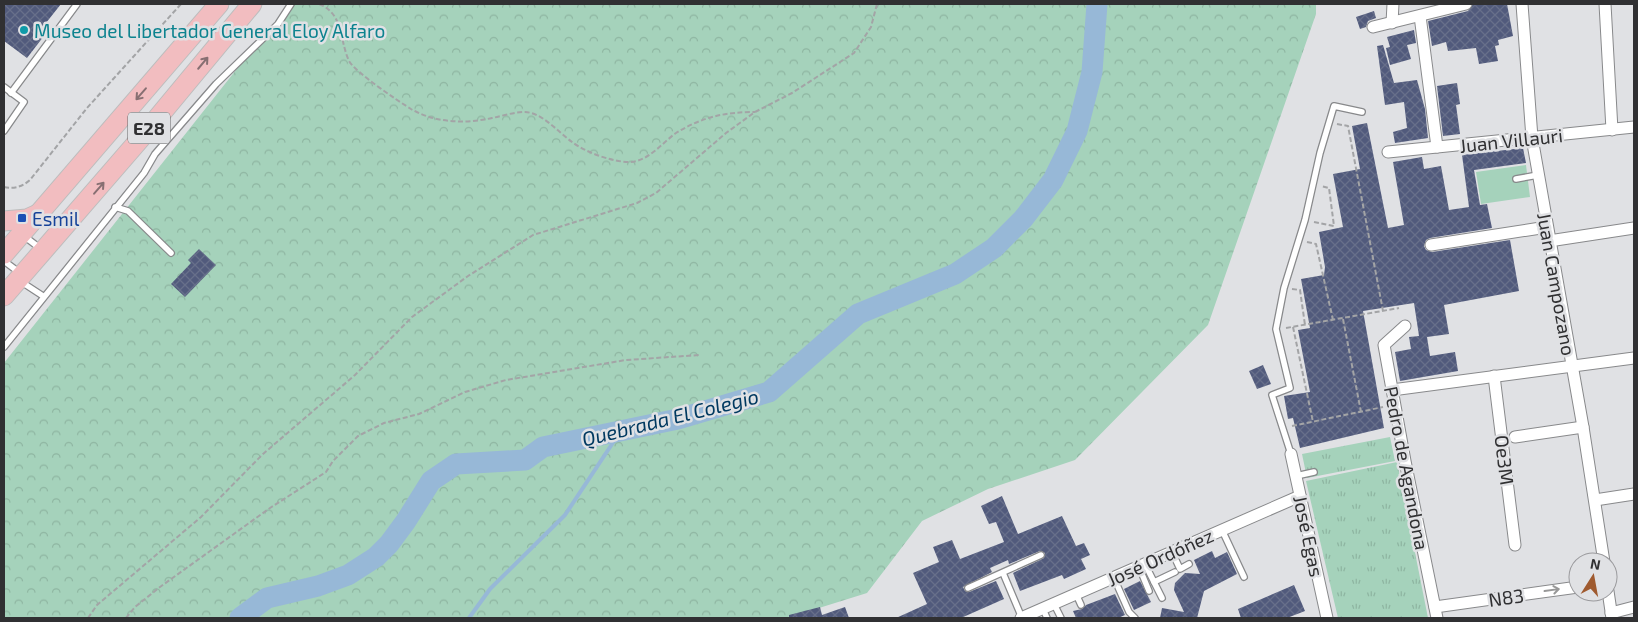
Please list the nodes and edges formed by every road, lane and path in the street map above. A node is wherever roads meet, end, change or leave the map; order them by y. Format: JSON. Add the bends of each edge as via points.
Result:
{"nodes":[{"id":1,"x":77,"y":4,"type":"edge"},
{"id":2,"x":181,"y":4,"type":"edge"},
{"id":3,"x":219,"y":4,"type":"edge"},
{"id":4,"x":252,"y":4,"type":"edge"},
{"id":5,"x":290,"y":4,"type":"edge"},
{"id":6,"x":319,"y":4,"type":"edge"},
{"id":7,"x":877,"y":4,"type":"edge"},
{"id":8,"x":1393,"y":4,"type":"edge"},
{"id":9,"x":1466,"y":4,"type":"edge"},
{"id":10,"x":1522,"y":4,"type":"edge"},
{"id":11,"x":1605,"y":4,"type":"edge"},
{"id":12,"x":1420,"y":16,"type":"junction"},
{"id":13,"x":1392,"y":23,"type":"junction"},
{"id":14,"x":1373,"y":27,"type":"dead end"},
{"id":15,"x":4,"y":87,"type":"edge"},
{"id":16,"x":11,"y":93,"type":"junction"},
{"id":17,"x":755,"y":112,"type":"junction"},
{"id":18,"x":1362,"y":112,"type":"dead end"},
{"id":19,"x":1330,"y":122,"type":"junction"},
{"id":20,"x":1634,"y":128,"type":"edge"},
{"id":21,"x":1612,"y":130,"type":"junction"},
{"id":22,"x":4,"y":131,"type":"edge"},
{"id":23,"x":1532,"y":138,"type":"junction"},
{"id":24,"x":1437,"y":147,"type":"junction"},
{"id":25,"x":1388,"y":152,"type":"dead end"},
{"id":26,"x":1538,"y":175,"type":"junction"},
{"id":27,"x":1516,"y":179,"type":"dead end"},
{"id":28,"x":1314,"y":185,"type":"junction"},
{"id":29,"x":4,"y":187,"type":"edge"},
{"id":30,"x":115,"y":207,"type":"junction"},
{"id":31,"x":1305,"y":220,"type":"junction"},
{"id":32,"x":11,"y":227,"type":"edge"},
{"id":33,"x":1547,"y":227,"type":"junction"},
{"id":34,"x":1634,"y":228,"type":"edge"},
{"id":35,"x":1298,"y":241,"type":"junction"},
{"id":36,"x":1549,"y":241,"type":"junction"},
{"id":37,"x":1431,"y":245,"type":"dead end"},
{"id":38,"x":44,"y":251,"type":"junction"},
{"id":39,"x":172,"y":253,"type":"dead end"},
{"id":40,"x":4,"y":254,"type":"edge"},
{"id":41,"x":4,"y":261,"type":"edge"},
{"id":42,"x":20,"y":277,"type":"junction"},
{"id":43,"x":1284,"y":288,"type":"junction"},
{"id":44,"x":4,"y":296,"type":"edge"},
{"id":45,"x":43,"y":296,"type":"junction"},
{"id":46,"x":1399,"y":308,"type":"dead end"},
{"id":47,"x":1383,"y":311,"type":"junction"},
{"id":48,"x":1343,"y":318,"type":"junction"},
{"id":49,"x":1333,"y":320,"type":"junction"},
{"id":50,"x":1305,"y":325,"type":"junction"},
{"id":51,"x":1405,"y":326,"type":"dead end"},
{"id":52,"x":1293,"y":327,"type":"junction"},
{"id":53,"x":1276,"y":330,"type":"junction"},
{"id":54,"x":4,"y":347,"type":"edge"},
{"id":55,"x":700,"y":355,"type":"dead end"},
{"id":56,"x":1634,"y":358,"type":"edge"},
{"id":57,"x":1572,"y":366,"type":"junction"},
{"id":58,"x":1494,"y":376,"type":"junction"},
{"id":59,"x":1392,"y":390,"type":"junction"},
{"id":60,"x":1383,"y":407,"type":"dead end"},
{"id":61,"x":1361,"y":412,"type":"junction"},
{"id":62,"x":1313,"y":422,"type":"junction"},
{"id":63,"x":1583,"y":427,"type":"junction"},
{"id":64,"x":1282,"y":428,"type":"junction"},
{"id":65,"x":1515,"y":437,"type":"dead end"},
{"id":66,"x":1291,"y":454,"type":"joint"},
{"id":67,"x":1314,"y":472,"type":"dead end"},
{"id":68,"x":1296,"y":476,"type":"junction"},
{"id":69,"x":1634,"y":494,"type":"edge"},
{"id":70,"x":1300,"y":496,"type":"junction"},
{"id":71,"x":1595,"y":500,"type":"junction"},
{"id":72,"x":1222,"y":530,"type":"junction"},
{"id":73,"x":1515,"y":545,"type":"dead end"},
{"id":74,"x":1172,"y":552,"type":"junction"},
{"id":75,"x":1603,"y":552,"type":"edge"},
{"id":76,"x":1041,"y":555,"type":"dead end"},
{"id":77,"x":1189,"y":564,"type":"dead end"},
{"id":78,"x":1142,"y":565,"type":"junction"},
{"id":79,"x":1176,"y":572,"type":"dead end"},
{"id":80,"x":1003,"y":573,"type":"junction"},
{"id":81,"x":1244,"y":577,"type":"dead end"},
{"id":82,"x":1114,"y":578,"type":"junction"},
{"id":83,"x":1154,"y":582,"type":"junction"},
{"id":84,"x":968,"y":588,"type":"dead end"},
{"id":85,"x":1568,"y":589,"type":"edge"},
{"id":86,"x":1149,"y":591,"type":"dead end"},
{"id":87,"x":1162,"y":598,"type":"dead end"},
{"id":88,"x":1609,"y":602,"type":"edge"},
{"id":89,"x":1054,"y":604,"type":"junction"},
{"id":90,"x":1634,"y":607,"type":"edge"},
{"id":91,"x":1436,"y":613,"type":"edge"},
{"id":92,"x":1040,"y":614,"type":"edge"},
{"id":93,"x":1611,"y":615,"type":"edge"},
{"id":94,"x":88,"y":618,"type":"edge"},
{"id":95,"x":126,"y":618,"type":"edge"},
{"id":96,"x":1021,"y":618,"type":"edge"},
{"id":97,"x":1061,"y":618,"type":"edge"},
{"id":98,"x":1135,"y":618,"type":"edge"},
{"id":99,"x":1327,"y":618,"type":"edge"}],
"edges":[{"from":1,"to":16,"type":"lane"},
{"from":2,"to":29,"type":"path","via":[[87,108],[30,180],[16,188]]},
{"from":3,"to":32,"type":"main road","number":"E28","one_way":true,"via":[[38,214]]},
{"from":38,"to":4,"type":"main road","number":"E28","one_way":true},
{"from":5,"to":30,"type":"lane","via":[[278,24],[216,84],[155,154],[144,173]]},
{"from":6,"to":17,"type":"path","via":[[329,8],[335,16],[350,62],[360,74],[425,116],[465,122],[525,112],[544,119],[574,144],[588,151],[629,162],[657,150],[677,133],[702,119],[720,113]]},
{"from":7,"to":17,"type":"path","via":[[871,27],[854,53],[792,93]]},
{"from":8,"to":13,"type":"street"},
{"from":9,"to":12,"type":"street"},
{"from":10,"to":23,"type":"street","name":"Juan Campozano"},
{"from":11,"to":21,"type":"street"},
{"from":12,"to":13,"type":"street"},
{"from":12,"to":24,"type":"street"},
{"from":13,"to":14,"type":"street"},
{"from":15,"to":16,"type":"lane"},
{"from":16,"to":22,"type":"lane","via":[[24,102]]},
{"from":17,"to":94,"type":"path","via":[[726,132],[656,193],[637,203],[533,235],[468,276],[412,317],[355,375],[263,454],[201,517],[97,605]]},
{"from":18,"to":19,"type":"lane","via":[[1334,106]]},
{"from":19,"to":28,"type":"lane"},
{"from":19,"to":47,"type":"path","via":[[1348,126]]},
{"from":20,"to":21,"type":"street","name":"Juan Villauri"},
{"from":21,"to":23,"type":"street","name":"Juan Villauri"},
{"from":23,"to":24,"type":"street","name":"Juan Villauri"},
{"from":23,"to":26,"type":"street","name":"Juan Campozano"},
{"from":24,"to":25,"type":"street","name":"Juan Villauri"},
{"from":26,"to":27,"type":"lane"},
{"from":26,"to":33,"type":"street","name":"Juan Campozano"},
{"from":28,"to":31,"type":"lane"},
{"from":28,"to":31,"type":"path","via":[[1328,188],[1334,226]]},
{"from":30,"to":39,"type":"lane","via":[[128,211]]},
{"from":30,"to":45,"type":"lane","via":[[84,250]]},
{"from":31,"to":35,"type":"lane"},
{"from":32,"to":38,"type":"lane"},
{"from":32,"to":40,"type":"main road","number":"E28"},
{"from":33,"to":36,"type":"street","name":"Juan Campozano"},
{"from":33,"to":37,"type":"street"},
{"from":34,"to":36,"type":"street"},
{"from":35,"to":43,"type":"lane"},
{"from":35,"to":49,"type":"path","via":[[1316,244]]},
{"from":36,"to":57,"type":"street","name":"Juan Campozano"},
{"from":38,"to":42,"type":"main road","number":"E28"},
{"from":41,"to":42,"type":"lane"},
{"from":42,"to":44,"type":"main road","number":"E28"},
{"from":42,"to":45,"type":"lane"},
{"from":43,"to":50,"type":"path","via":[[1300,290]]},
{"from":43,"to":53,"type":"lane"},
{"from":45,"to":54,"type":"lane"},
{"from":46,"to":47,"type":"path"},
{"from":47,"to":48,"type":"path"},
{"from":48,"to":49,"type":"path"},
{"from":48,"to":61,"type":"path"},
{"from":49,"to":50,"type":"path"},
{"from":50,"to":52,"type":"path"},
{"from":51,"to":59,"type":"street","name":"Pedro de Agandona","via":[[1384,345]]},
{"from":52,"to":53,"type":"path"},
{"from":52,"to":62,"type":"path"},
{"from":53,"to":64,"type":"lane","via":[[1290,388],[1272,395]]},
{"from":55,"to":95,"type":"path","via":[[618,362],[506,380],[465,392],[419,414],[384,423],[358,436],[326,472],[160,587]]},
{"from":56,"to":57,"type":"street"},
{"from":57,"to":58,"type":"street"},
{"from":57,"to":63,"type":"street","name":"Juan Campozano"},
{"from":58,"to":59,"type":"street"},
{"from":58,"to":73,"type":"street","name":"Oe3M"},
{"from":59,"to":91,"type":"street","name":"Pedro de Agandona"},
{"from":60,"to":61,"type":"path"},
{"from":61,"to":62,"type":"path"},
{"from":62,"to":64,"type":"path"},
{"from":63,"to":65,"type":"street"},
{"from":63,"to":71,"type":"street","name":"Juan Campozano"},
{"from":64,"to":66,"type":"lane"},
{"from":66,"to":68,"type":"street","name":"José Egas"},
{"from":67,"to":68,"type":"lane"},
{"from":68,"to":70,"type":"street","name":"José Egas"},
{"from":69,"to":71,"type":"street"},
{"from":70,"to":72,"type":"street","name":"José Ordóñez"},
{"from":70,"to":99,"type":"street","name":"José Egas"},
{"from":71,"to":75,"type":"street","name":"Juan Campozano"},
{"from":72,"to":74,"type":"street","name":"José Ordóñez"},
{"from":72,"to":81,"type":"lane"},
{"from":74,"to":77,"type":"lane","via":[[1180,569]]},
{"from":74,"to":78,"type":"street","name":"José Ordóñez"},
{"from":76,"to":80,"type":"lane"},
{"from":78,"to":82,"type":"street","name":"José Ordóñez"},
{"from":78,"to":83,"type":"lane"},
{"from":78,"to":86,"type":"lane"},
{"from":79,"to":83,"type":"lane"},
{"from":80,"to":84,"type":"lane"},
{"from":80,"to":96,"type":"lane"},
{"from":82,"to":89,"type":"street","name":"José Ordóñez","via":[[1079,600]]},
{"from":82,"to":98,"type":"lane","via":[[1129,612]]},
{"from":83,"to":87,"type":"lane"},
{"from":91,"to":85,"type":"street","name":"N83","one_way":true},
{"from":88,"to":93,"type":"street"},
{"from":89,"to":92,"type":"street","name":"José Ordóñez"},
{"from":89,"to":97,"type":"lane"},
{"from":90,"to":93,"type":"street"},
{"from":92,"to":96,"type":"street","name":"José Ordóñez"}]}
